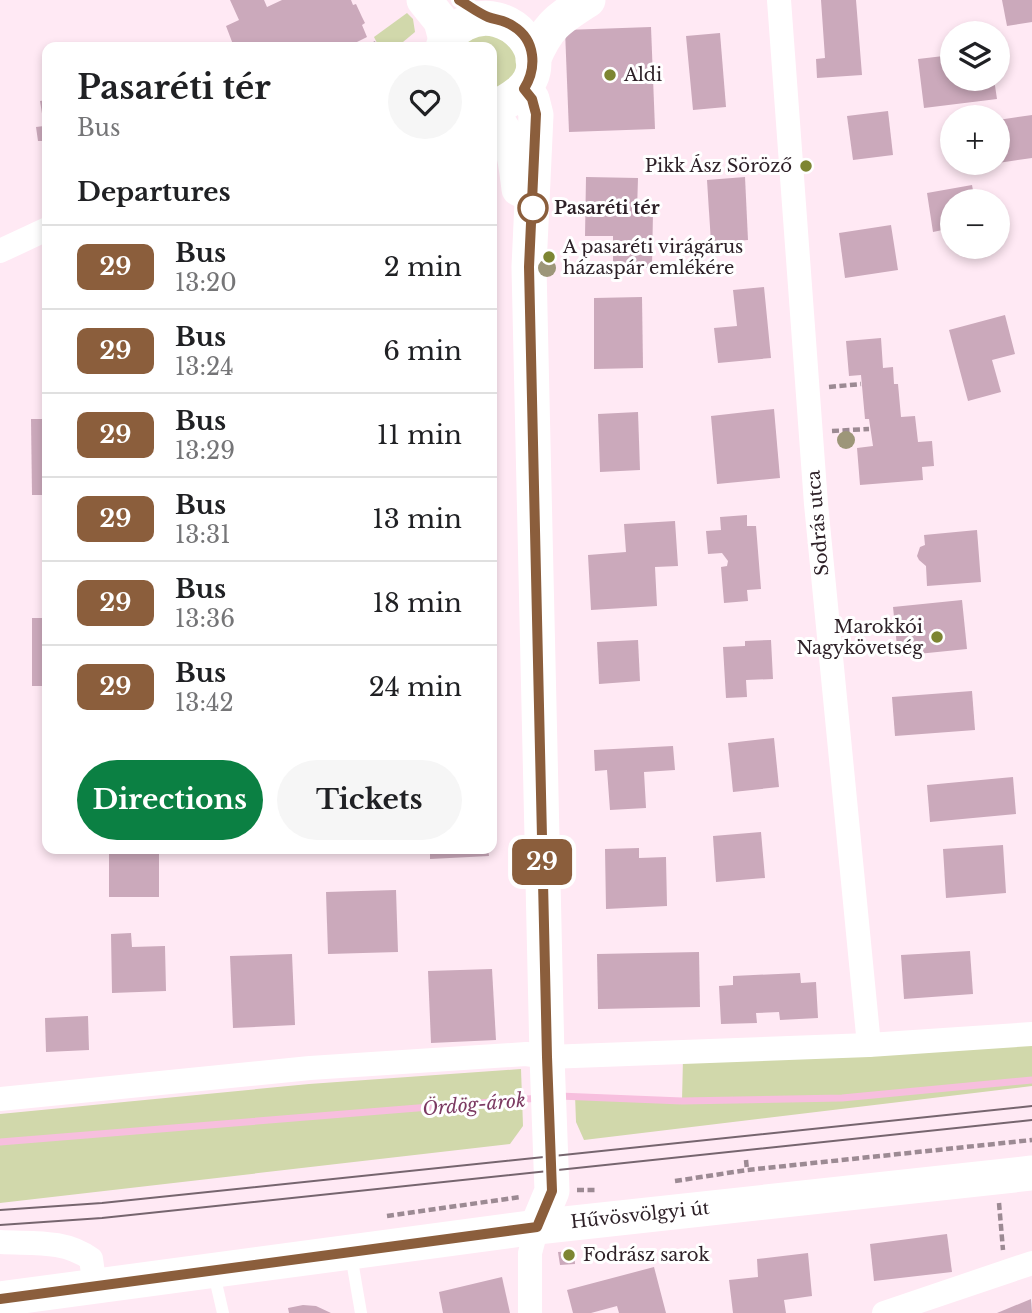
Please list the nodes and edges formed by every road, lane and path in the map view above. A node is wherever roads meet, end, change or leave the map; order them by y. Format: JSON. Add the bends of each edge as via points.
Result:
{"nodes":[{"id":1,"x":424,"y":0,"type":"edge"},
{"id":2,"x":586,"y":0,"type":"edge"},
{"id":3,"x":779,"y":0,"type":"edge"},
{"id":4,"x":483,"y":12,"type":"edge"},
{"id":5,"x":444,"y":42,"type":"edge"},
{"id":6,"x":446,"y":42,"type":"edge"},
{"id":7,"x":531,"y":88,"type":"junction"},
{"id":8,"x":497,"y":105,"type":"edge"},
{"id":9,"x":501,"y":134,"type":"edge"},
{"id":10,"x":42,"y":231,"type":"edge"},
{"id":11,"x":0,"y":251,"type":"edge"},
{"id":12,"x":529,"y":267,"type":"junction"},
{"id":13,"x":861,"y":384,"type":"dead end"},
{"id":14,"x":807,"y":389,"type":"junction"},
{"id":15,"x":869,"y":429,"type":"dead end"},
{"id":16,"x":810,"y":433,"type":"junction"},
{"id":17,"x":1032,"y":1034,"type":"edge"},
{"id":18,"x":869,"y":1045,"type":"junction"},
{"id":19,"x":547,"y":1057,"type":"junction"},
{"id":20,"x":0,"y":1099,"type":"edge"},
{"id":21,"x":1032,"y":1140,"type":"edge"},
{"id":22,"x":746,"y":1160,"type":"dead end"},
{"id":23,"x":747,"y":1170,"type":"junction"},
{"id":24,"x":1032,"y":1173,"type":"edge"},
{"id":25,"x":670,"y":1182,"type":"dead end"},
{"id":26,"x":606,"y":1189,"type":"dead end"},
{"id":27,"x":552,"y":1191,"type":"junction"},
{"id":28,"x":999,"y":1210,"type":"dead end"},
{"id":29,"x":537,"y":1227,"type":"junction"},
{"id":30,"x":0,"y":1242,"type":"edge"},
{"id":31,"x":351,"y":1252,"type":"junction"},
{"id":32,"x":1032,"y":1263,"type":"edge"},
{"id":33,"x":213,"y":1270,"type":"junction"},
{"id":34,"x":1005,"y":1272,"type":"junction"},
{"id":35,"x":95,"y":1287,"type":"junction"},
{"id":36,"x":0,"y":1299,"type":"edge"},
{"id":37,"x":223,"y":1313,"type":"edge"},
{"id":38,"x":361,"y":1313,"type":"edge"},
{"id":39,"x":530,"y":1313,"type":"edge"},
{"id":40,"x":884,"y":1313,"type":"edge"}],
"edges":[{"from":1,"to":5,"type":"street","via":[[441,21]]},
{"from":2,"to":4,"type":"street","via":[[532,16]]},
{"from":2,"to":7,"type":"street","via":[[544,35]]},
{"from":3,"to":14,"type":"street","name":"Sodrás utca"},
{"from":4,"to":6,"type":"street","via":[[456,28]]},
{"from":4,"to":7,"type":"street","via":[[524,35],[530,47]]},
{"from":7,"to":8,"type":"street"},
{"from":7,"to":9,"type":"lane"},
{"from":7,"to":12,"type":"street"},
{"from":9,"to":12,"type":"street","via":[[515,155]]},
{"from":10,"to":11,"type":"street"},
{"from":12,"to":19,"type":"street"},
{"from":13,"to":14,"type":"path"},
{"from":14,"to":16,"type":"street","name":"Sodrás utca"},
{"from":15,"to":16,"type":"path"},
{"from":16,"to":18,"type":"street","name":"Sodrás utca"},
{"from":17,"to":18,"type":"street"},
{"from":18,"to":19,"type":"street"},
{"from":19,"to":20,"type":"street","via":[[526,1054],[310,1068]]},
{"from":19,"to":27,"type":"street"},
{"from":21,"to":23,"type":"path"},
{"from":22,"to":23,"type":"path"},
{"from":23,"to":25,"type":"path"},
{"from":24,"to":29,"type":"street","name":"Hűvösvölgyi út"},
{"from":26,"to":27,"type":"path"},
{"from":27,"to":29,"type":"street"},
{"from":28,"to":34,"type":"path"},
{"from":29,"to":31,"type":"street","name":"Hűvösvölgyi út"},
{"from":29,"to":39,"type":"street","via":[[530,1253]]},
{"from":30,"to":35,"type":"street","via":[[64,1245],[80,1251],[91,1258]]},
{"from":31,"to":33,"type":"street","name":"Hűvösvölgyi út"},
{"from":31,"to":38,"type":"lane"},
{"from":32,"to":34,"type":"street"},
{"from":33,"to":35,"type":"street","name":"Hűvösvölgyi út"},
{"from":33,"to":37,"type":"lane"},
{"from":34,"to":40,"type":"street"},
{"from":35,"to":36,"type":"street","name":"Hűvösvölgyi út"}]}
